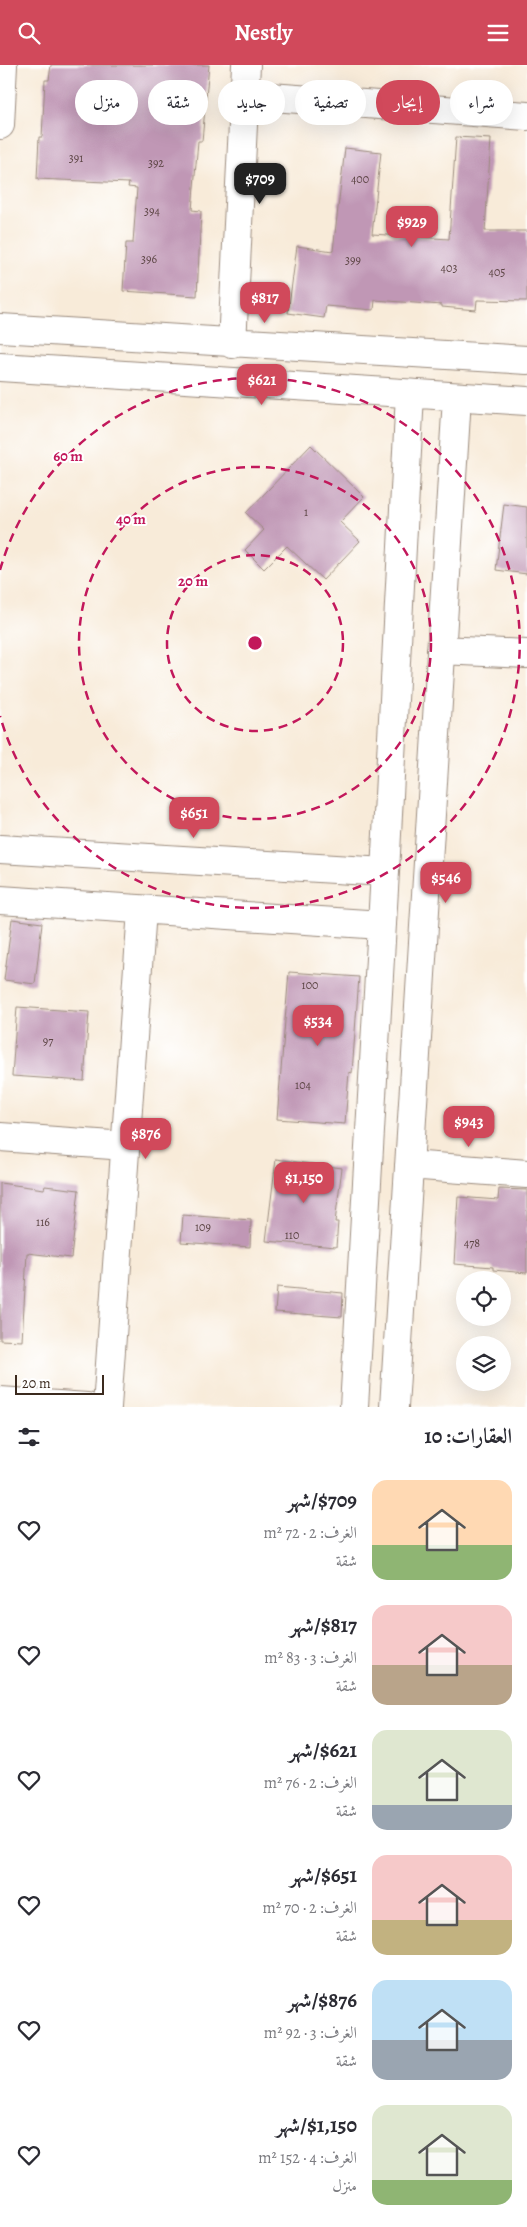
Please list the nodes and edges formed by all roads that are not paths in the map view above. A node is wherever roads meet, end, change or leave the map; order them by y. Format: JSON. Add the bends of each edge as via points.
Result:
{"nodes":[{"id":1,"x":4,"y":65,"type":"edge"},
{"id":2,"x":246,"y":65,"type":"edge"},
{"id":3,"x":245,"y":80,"type":"edge"},
{"id":4,"x":285,"y":98,"type":"edge"},
{"id":5,"x":527,"y":116,"type":"edge"},
{"id":6,"x":0,"y":125,"type":"edge"},
{"id":7,"x":243,"y":125,"type":"edge"},
{"id":8,"x":0,"y":328,"type":"edge"},
{"id":9,"x":42,"y":331,"type":"junction"},
{"id":10,"x":232,"y":344,"type":"junction"},
{"id":11,"x":527,"y":360,"type":"edge"},
{"id":12,"x":0,"y":367,"type":"edge"},
{"id":13,"x":38,"y":369,"type":"junction"},
{"id":14,"x":410,"y":394,"type":"junction"},
{"id":15,"x":457,"y":398,"type":"junction"},
{"id":16,"x":527,"y":401,"type":"edge"},
{"id":17,"x":441,"y":650,"type":"junction"},
{"id":18,"x":527,"y":654,"type":"edge"},
{"id":19,"x":0,"y":849,"type":"edge"},
{"id":20,"x":385,"y":872,"type":"junction"},
{"id":21,"x":0,"y":900,"type":"edge"},
{"id":22,"x":142,"y":910,"type":"junction"},
{"id":23,"x":382,"y":925,"type":"junction"},
{"id":24,"x":0,"y":1137,"type":"edge"},
{"id":25,"x":126,"y":1145,"type":"junction"},
{"id":26,"x":409,"y":1165,"type":"junction"},
{"id":27,"x":527,"y":1174,"type":"edge"},
{"id":28,"x":0,"y":1401,"type":"edge"},
{"id":29,"x":87,"y":1407,"type":"edge"},
{"id":30,"x":107,"y":1407,"type":"edge"},
{"id":31,"x":354,"y":1407,"type":"edge"},
{"id":32,"x":394,"y":1407,"type":"edge"}],
"edges":[{"from":1,"to":6,"type":"street"},
{"from":2,"to":3,"type":"street"},
{"from":4,"to":5,"type":"street"},
{"from":7,"to":10,"type":"street"},
{"from":8,"to":9,"type":"street"},
{"from":9,"to":10,"type":"street"},
{"from":9,"to":13,"type":"street","via":[[34,354]]},
{"from":10,"to":11,"type":"street"},
{"from":12,"to":13,"type":"street"},
{"from":13,"to":14,"type":"street"},
{"from":14,"to":15,"type":"street"},
{"from":14,"to":20,"type":"street"},
{"from":15,"to":16,"type":"street"},
{"from":15,"to":17,"type":"street"},
{"from":17,"to":18,"type":"street"},
{"from":17,"to":26,"type":"street"},
{"from":19,"to":20,"type":"street"},
{"from":20,"to":23,"type":"street"},
{"from":21,"to":22,"type":"street"},
{"from":22,"to":23,"type":"street"},
{"from":22,"to":25,"type":"street"},
{"from":23,"to":31,"type":"street"},
{"from":24,"to":25,"type":"street"},
{"from":25,"to":30,"type":"street"},
{"from":26,"to":27,"type":"street"},
{"from":26,"to":32,"type":"street"},
{"from":28,"to":29,"type":"street"}]}
